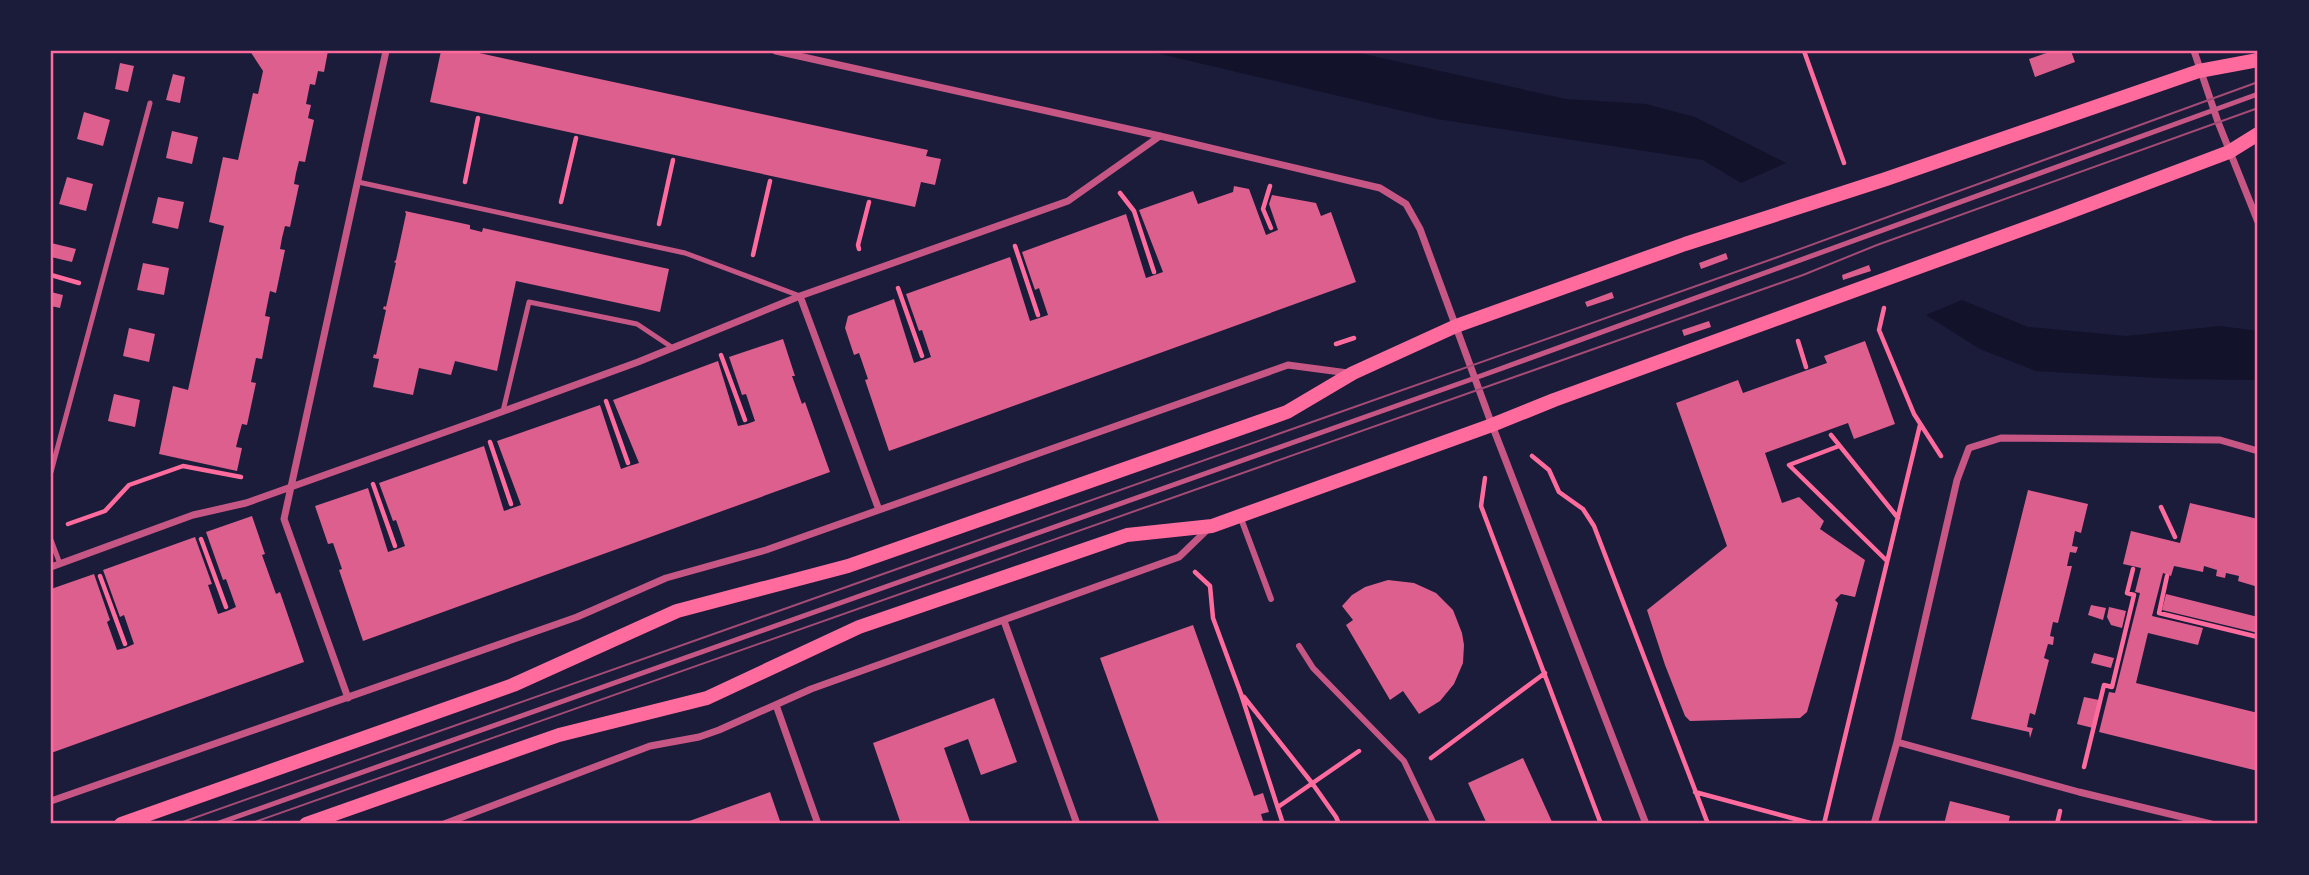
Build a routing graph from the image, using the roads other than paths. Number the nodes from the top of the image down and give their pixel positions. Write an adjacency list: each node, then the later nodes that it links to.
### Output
1 (386, 51): 12 (street)
2 (776, 51): 10 (street)
3 (2194, 51): 5 (street)
4 (2257, 60): 5 (main road)
5 (2199, 71): 8 (street); 15 (main road)
6 (2258, 94): 8 (lane)
7 (150, 103): 22 (lane)
8 (2214, 110): 11 (street); 18 (lane)
9 (2258, 134): 11 (main road)
10 (1160, 136): 14 (street); 15 (street)
11 (2229, 152): 13 (street); 20 (main road)
12 (358, 183): 14 (lane); 23 (street)
13 (2258, 222)
14 (800, 296): 16 (street); 24 (street)
15 (1456, 326): 17 (main road); 18 (street)
16 (673, 348): 19 (street); 19 (lane)
17 (1353, 373): 24 (street); 37 (main road)
18 (1475, 378): 20 (street); 38 (lane)
19 (502, 411): 23 (street)
20 (1492, 425): 25 (main road); 44 (street)
21 (2258, 451): 35 (street)
22 (51, 472)
23 (289, 487): 28 (street); 33 (street)
24 (879, 510): 33 (street)
25 (1240, 516): 26 (main road); 30 (street)
26 (1212, 526): 31 (street); 39 (main road)
27 (51, 540): 28 (lane)
28 (60, 564): 29 (street)
29 (51, 567)
30 (1271, 599)
31 (1004, 621): 34 (street); 42 (street)
32 (1299, 646): 43 (street)
33 (348, 698): 36 (street)
34 (776, 705): 40 (street); 41 (street)
35 (1897, 742): 45 (street); 46 (street)
36 (51, 801)
37 (121, 824)
38 (216, 824)
39 (306, 824)
40 (444, 824)
41 (818, 824)
42 (1077, 824)
43 (1434, 824)
44 (1646, 824)
45 (1874, 824)
46 (2211, 824)

